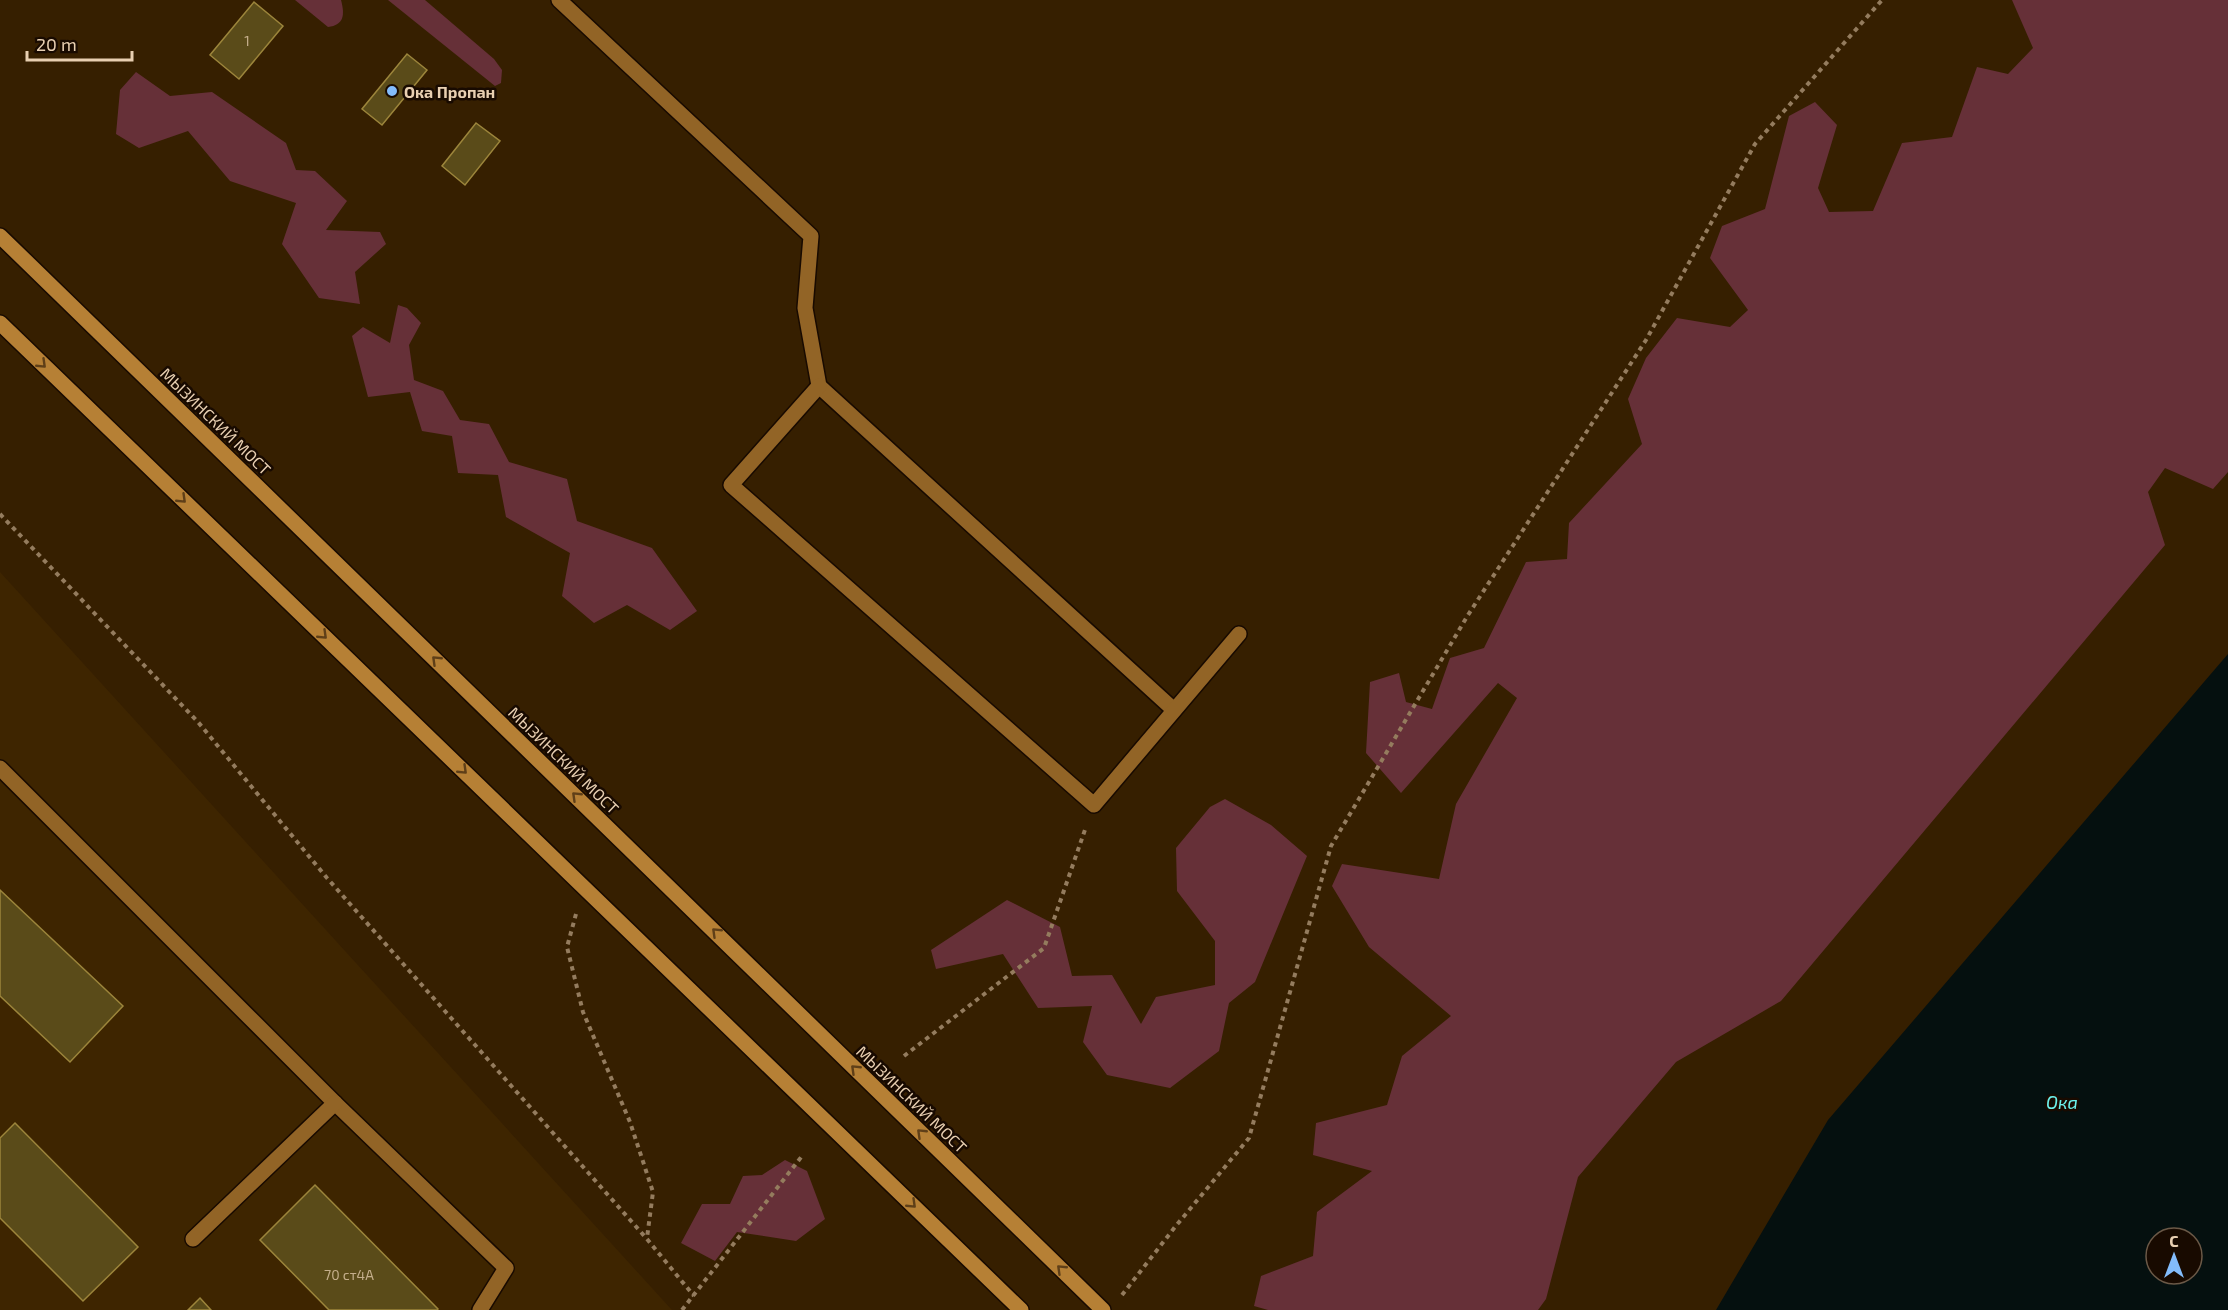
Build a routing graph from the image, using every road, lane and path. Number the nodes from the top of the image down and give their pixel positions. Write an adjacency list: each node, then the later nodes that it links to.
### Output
1 (560, 0): 5 (lane)
2 (1882, 0): 18 (path)
3 (0, 236): 22 (main road, МЫЗИНСКИЙ МОСТ, one-way to 3)
4 (0, 323): 11 (main road, one-way to 11)
5 (819, 386): 8 (lane); 10 (lane)
6 (0, 514): 16 (path)
7 (1239, 634): 8 (lane)
8 (1174, 710): 10 (lane)
9 (0, 768): 13 (lane)
10 (1094, 804): 12 (path)
11 (584, 887): 16 (path); 21 (main road, one-way to 21)
12 (904, 1056)
13 (335, 1103): 15 (lane); 19 (lane)
14 (802, 1156): 17 (path)
15 (193, 1239)
16 (647, 1239): 17 (path)
17 (694, 1296): 20 (path)
18 (1118, 1301)
19 (480, 1310)
20 (682, 1310)
21 (1021, 1310)
22 (1102, 1310)

